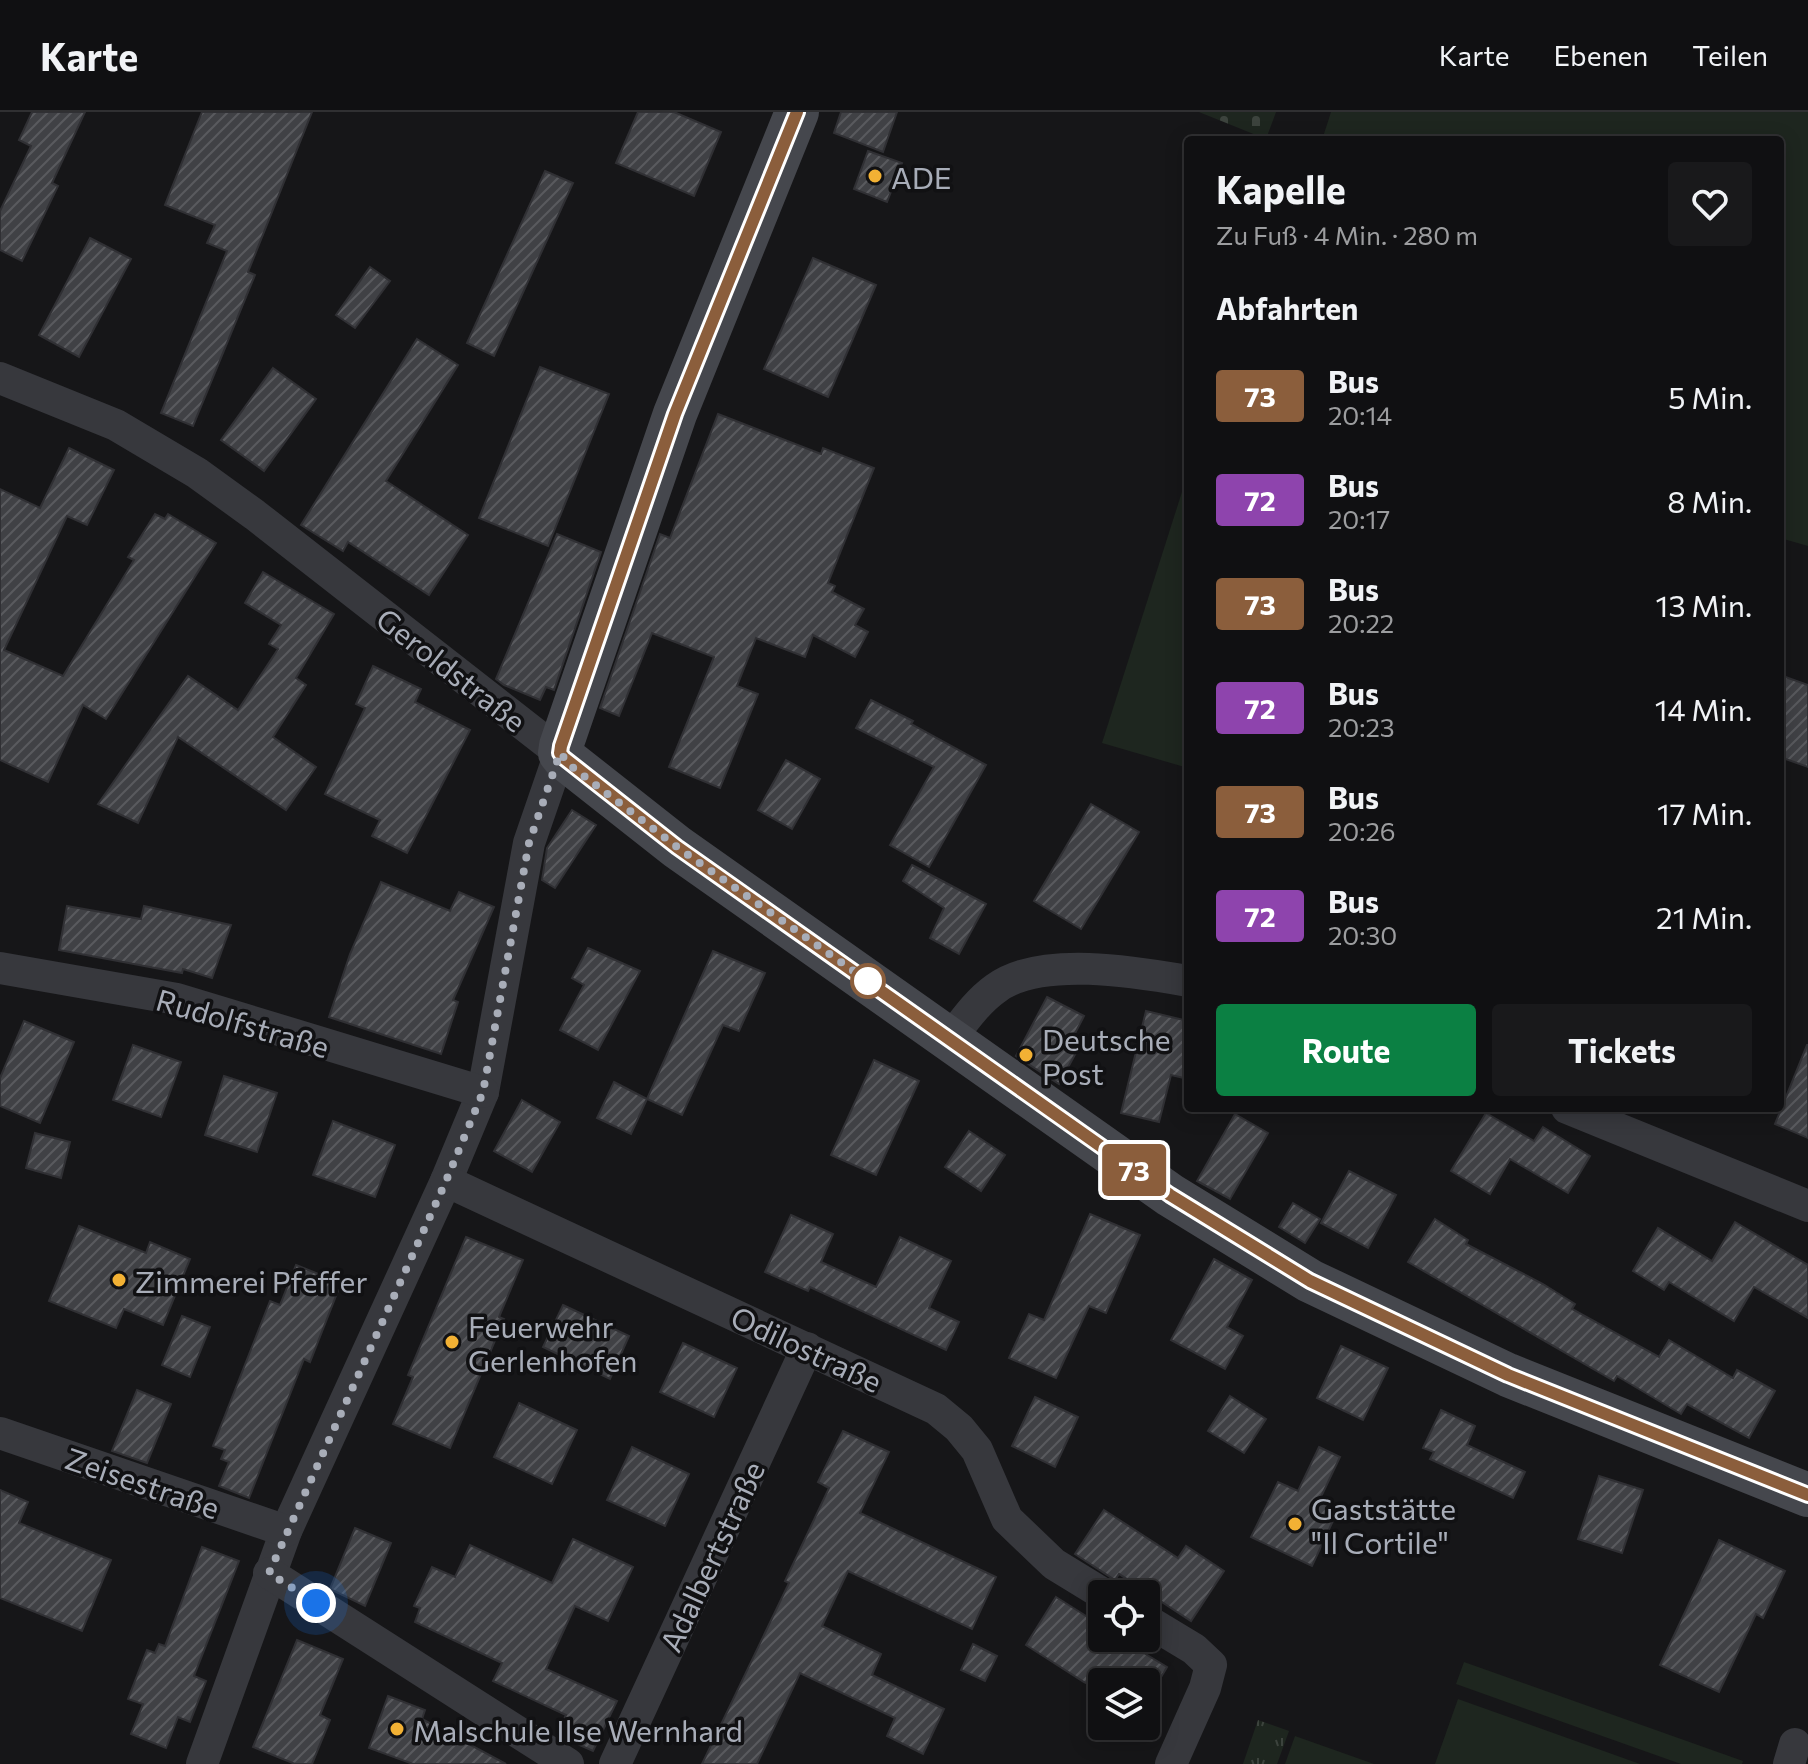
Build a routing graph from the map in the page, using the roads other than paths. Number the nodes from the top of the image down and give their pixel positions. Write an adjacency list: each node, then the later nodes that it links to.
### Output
1 (797, 112): 3 (street)
2 (0, 378): 3 (street, Geroldstraße)
3 (560, 753): 6 (street, Geroldstraße); 7 (street)
4 (0, 968): 7 (street, Rudolfstraße)
5 (1184, 980): 6 (street)
6 (950, 1039): 13 (street, Geroldstraße)
7 (483, 1092): 9 (street)
8 (1577, 1112): 10 (street)
9 (446, 1181): 11 (street, Odilostraße); 14 (street)
10 (1808, 1206)
11 (807, 1348): 16 (street, Odilostraße); 20 (street, Adalbertstraße)
12 (0, 1433): 14 (street, Zeisestraße)
13 (1808, 1495)
14 (286, 1531): 15 (street)
15 (269, 1573): 18 (street); 19 (street)
16 (1088, 1585)
17 (1160, 1628): 21 (street)
18 (202, 1764)
19 (568, 1764)
20 (615, 1764)
21 (1171, 1764)

